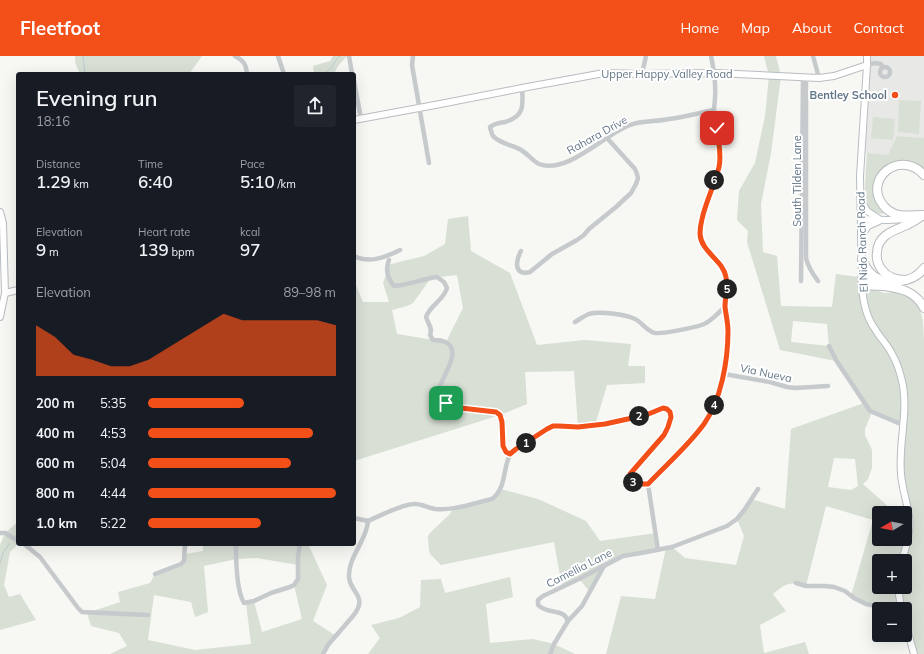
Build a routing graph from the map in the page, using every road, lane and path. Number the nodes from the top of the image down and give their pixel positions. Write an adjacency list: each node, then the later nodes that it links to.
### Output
1 (235, 56): 12 (street)
2 (278, 56): 13 (street)
3 (349, 56): 14 (street)
4 (413, 56): 22 (street)
5 (646, 56): 16 (street)
6 (711, 56): 15 (street)
7 (813, 56): 18 (street)
8 (867, 56): 9 (street, El Nido Ranch Road)
9 (867, 65): 10 (street, Upper Happy Valley Road); 11 (street, Upper Happy Valley Road); 19 (street, El Nido Ranch Road)
10 (883, 68)
11 (855, 69): 18 (street, Upper Happy Valley Road); 19 (street)
12 (247, 72)
13 (283, 72)
14 (352, 72)
15 (715, 73): 16 (street, Upper Happy Valley Road); 17 (street, Upper Happy Valley Road); 23 (street)
16 (642, 74): 20 (street, Upper Happy Valley Road)
17 (805, 78): 18 (street, Upper Happy Valley Road); 43 (street); 44 (street, South Tilden Lane)
18 (819, 78)
19 (866, 82): 29 (street, El Nido Ranch Road)
20 (522, 88): 22 (street, Upper Happy Valley Road); 26 (street, Rahara Drive)
21 (356, 92): 24 (street)
22 (419, 108): 24 (street, Upper Happy Valley Road); 27 (street)
23 (714, 110): 26 (street, Rahara Drive); 48 (street)
24 (361, 118): 25 (street, Upper Happy Valley Road)
25 (356, 119)
26 (608, 138): 36 (street)
27 (429, 163)
28 (924, 175): 31 (highway)
29 (861, 199): 32 (street, El Nido Ranch Road); 33 (street)
30 (0, 212): 47 (street)
31 (924, 214): 33 (street); 42 (highway)
32 (861, 218): 33 (street); 34 (street, El Nido Ranch Road)
33 (880, 220): 34 (street)
34 (861, 238): 38 (street, El Nido Ranch Road)
35 (400, 250): 37 (street)
36 (521, 251)
37 (356, 257)
38 (862, 259): 41 (highway); 45 (street, El Nido Ranch Road)
39 (389, 260): 56 (street)
40 (924, 268): 42 (highway)
41 (883, 280): 42 (highway); 45 (highway)
42 (906, 280)
43 (801, 281)
44 (818, 281)
45 (862, 282): 49 (highway); 55 (street, El Nido Ranch Road)
46 (16, 290): 47 (street)
47 (5, 293): 50 (street)
48 (725, 307): 51 (street); 53 (street)
49 (924, 308)
50 (0, 317)
51 (575, 322)
52 (829, 346): 55 (street)
53 (724, 374): 54 (street, Via Nueva); 57 (street)
54 (828, 386)
55 (903, 425): 68 (street, El Nido Ranch Road)
56 (510, 454): 57 (street); 60 (street)
57 (648, 484): 67 (street)
58 (758, 489): 67 (street, Camellia Lane)
59 (356, 518): 60 (street)
60 (368, 521): 76 (street)
61 (0, 533): 62 (street)
62 (16, 540)
63 (26, 546): 73 (street)
64 (185, 546): 70 (street)
65 (236, 546): 66 (street)
66 (300, 546)
67 (658, 550): 69 (street, Camellia Lane)
68 (904, 554)
69 (604, 566): 74 (street); 74 (street, Camellia Lane)
70 (155, 574)
71 (796, 583): 72 (street)
72 (872, 605)
73 (148, 615)
74 (568, 622): 77 (street)
75 (911, 642): 78 (street)
76 (323, 654)
77 (550, 654)
78 (914, 654)

